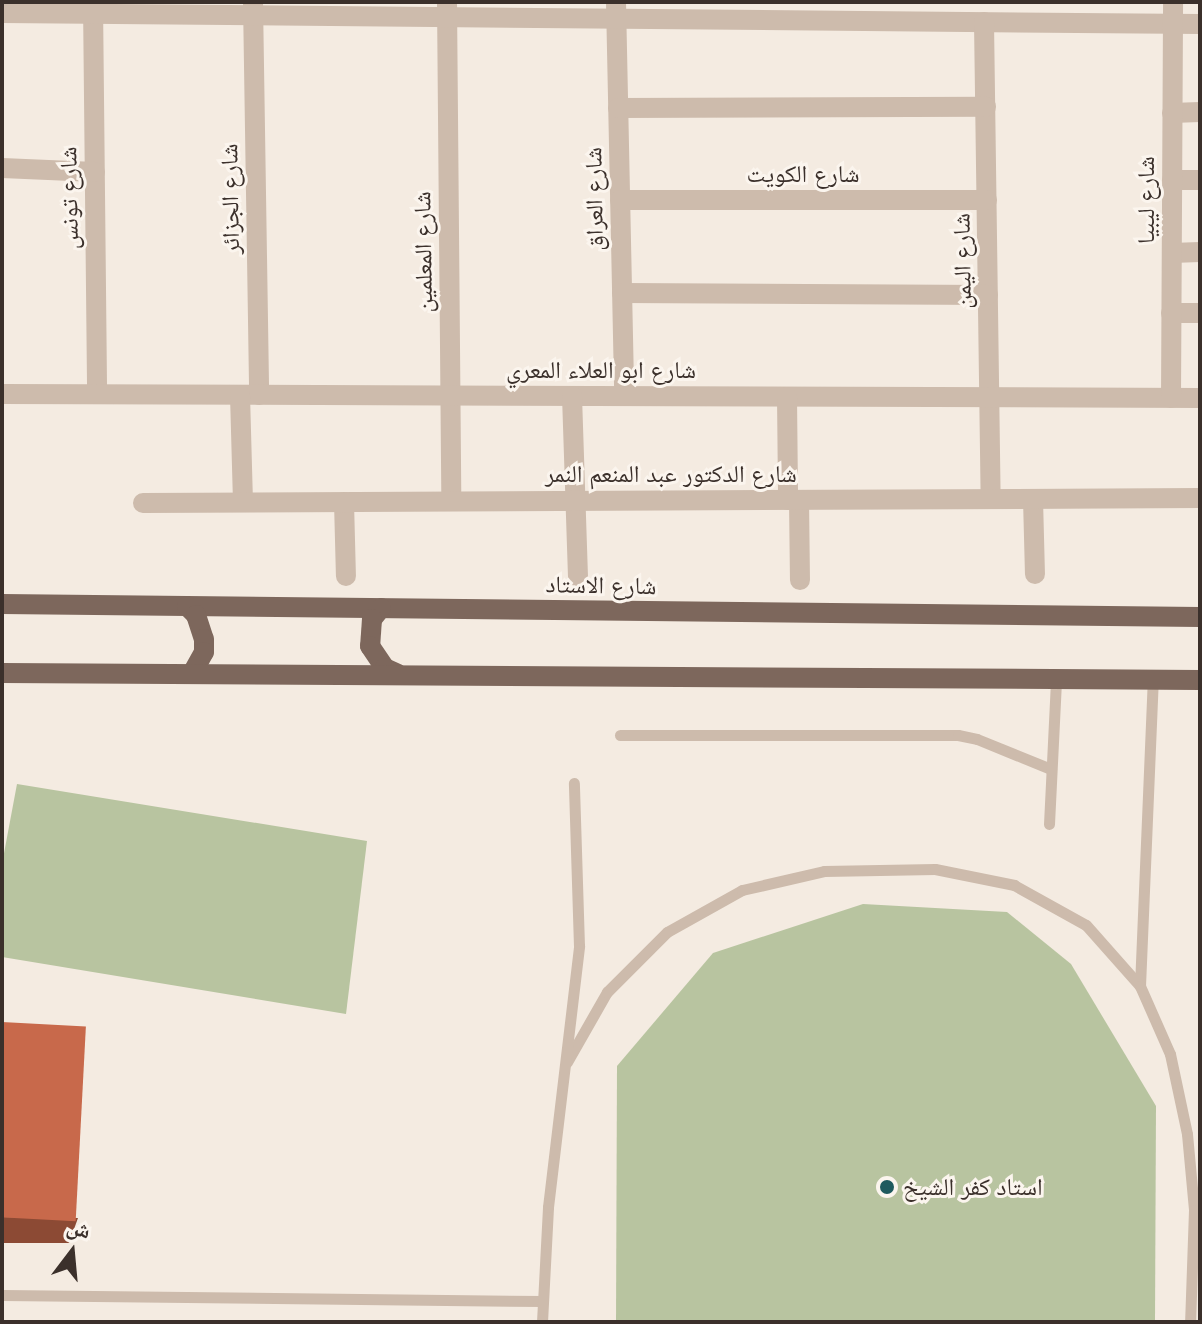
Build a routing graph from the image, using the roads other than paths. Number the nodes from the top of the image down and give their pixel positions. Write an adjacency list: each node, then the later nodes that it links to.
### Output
1 (1173, 2): 8 (street, شارع ليبيا)
2 (93, 8): 3 (street); 6 (street); 15 (street, شارع تونس)
3 (253, 9): 4 (street); 28 (street, شارع الجزائر)
4 (447, 10): 5 (street); 29 (street, شارع المعلمين)
5 (616, 10): 7 (street); 11 (street, شارع العراق)
6 (2, 13)
7 (984, 22): 8 (street); 10 (street, شارع اليمن)
8 (1173, 24): 9 (street); 13 (street, شارع ليبيا)
9 (1200, 24)
10 (986, 107): 11 (street); 19 (street, شارع اليمن)
11 (618, 108): 18 (street, شارع العراق)
12 (1200, 112): 13 (street)
13 (1172, 113): 16 (street, شارع ليبيا)
14 (2, 168): 15 (street)
15 (95, 172): 27 (street, شارع تونس)
16 (1172, 180): 17 (street); 21 (street, شارع ليبيا)
17 (1200, 180)
18 (620, 200): 19 (street, شارع الكويت); 22 (street, شارع العراق)
19 (987, 200): 23 (street, شارع اليمن)
20 (1200, 252): 21 (street)
21 (1172, 253): 24 (street, شارع ليبيا)
22 (622, 293): 23 (street); 30 (street, شارع العراق)
23 (988, 295): 33 (street, شارع اليمن)
24 (1171, 313): 25 (street); 34 (street, شارع ليبيا)
25 (1200, 313)
26 (2, 394): 27 (street, شارع ابو العلاء المعري)
27 (97, 394): 28 (street, شارع ابو العلاء المعري)
28 (249, 395): 29 (street, شارع ابو العلاء المعري); 42 (street, شارع الجزائر)
29 (451, 395): 31 (street, شارع ابو العلاء المعري); 40 (street, شارع المعلمين)
30 (624, 395): 31 (street, شارع ابو العلاء المعري); 32 (street, شارع ابو العلاء المعري)
31 (572, 396): 41 (street)
32 (787, 397): 33 (street, شارع ابو العلاء المعري); 39 (street)
33 (990, 397): 34 (street, شارع ابو العلاء المعري); 37 (street, شارع اليمن)
34 (1171, 398): 35 (street, شارع ابو العلاء المعري)
35 (1200, 398)
36 (1200, 498): 38 (street, شارع الدكتور عبد المنعم النمر)
37 (991, 499): 38 (street, شارع الدكتور عبد المنعم النمر); 39 (street, شارع الدكتور عبد المنعم النمر)
38 (1033, 499): 45 (street)
39 (793, 500): 41 (street, شارع الدكتور عبد المنعم النمر); 48 (street)
40 (451, 501): 41 (street, شارع الدكتور عبد المنعم النمر); 43 (street, شارع الدكتور عبد المنعم النمر)
41 (575, 501): 47 (street)
42 (243, 502): 43 (street, شارع الدكتور عبد المنعم النمر); 44 (street, شارع الدكتور عبد المنعم النمر)
43 (344, 502): 46 (street)
44 (143, 503)
45 (1035, 574)
46 (346, 576)
47 (578, 577)
48 (800, 580)
49 (2, 604): 50 (main road, شارع الاستاد)
50 (187, 606): 51 (main road, شارع الاستاد); 54 (main road)
51 (381, 608): 52 (main road, شارع الاستاد); 55 (main road)
52 (1200, 617)
53 (2, 673): 54 (main road)
54 (192, 674): 55 (main road)
55 (398, 674): 56 (main road)
56 (1056, 679): 57 (main road); 60 (lane)
57 (1153, 680): 58 (main road); 63 (lane)
58 (1200, 680)
59 (620, 735): 60 (lane)
60 (1051, 769): 62 (lane)
61 (574, 783): 64 (lane)
62 (1049, 824)
63 (1140, 986): 64 (lane); 68 (lane)
64 (567, 1062): 66 (lane)
65 (2, 1295): 66 (lane)
66 (543, 1301): 67 (lane)
67 (542, 1322)
68 (1190, 1322)

